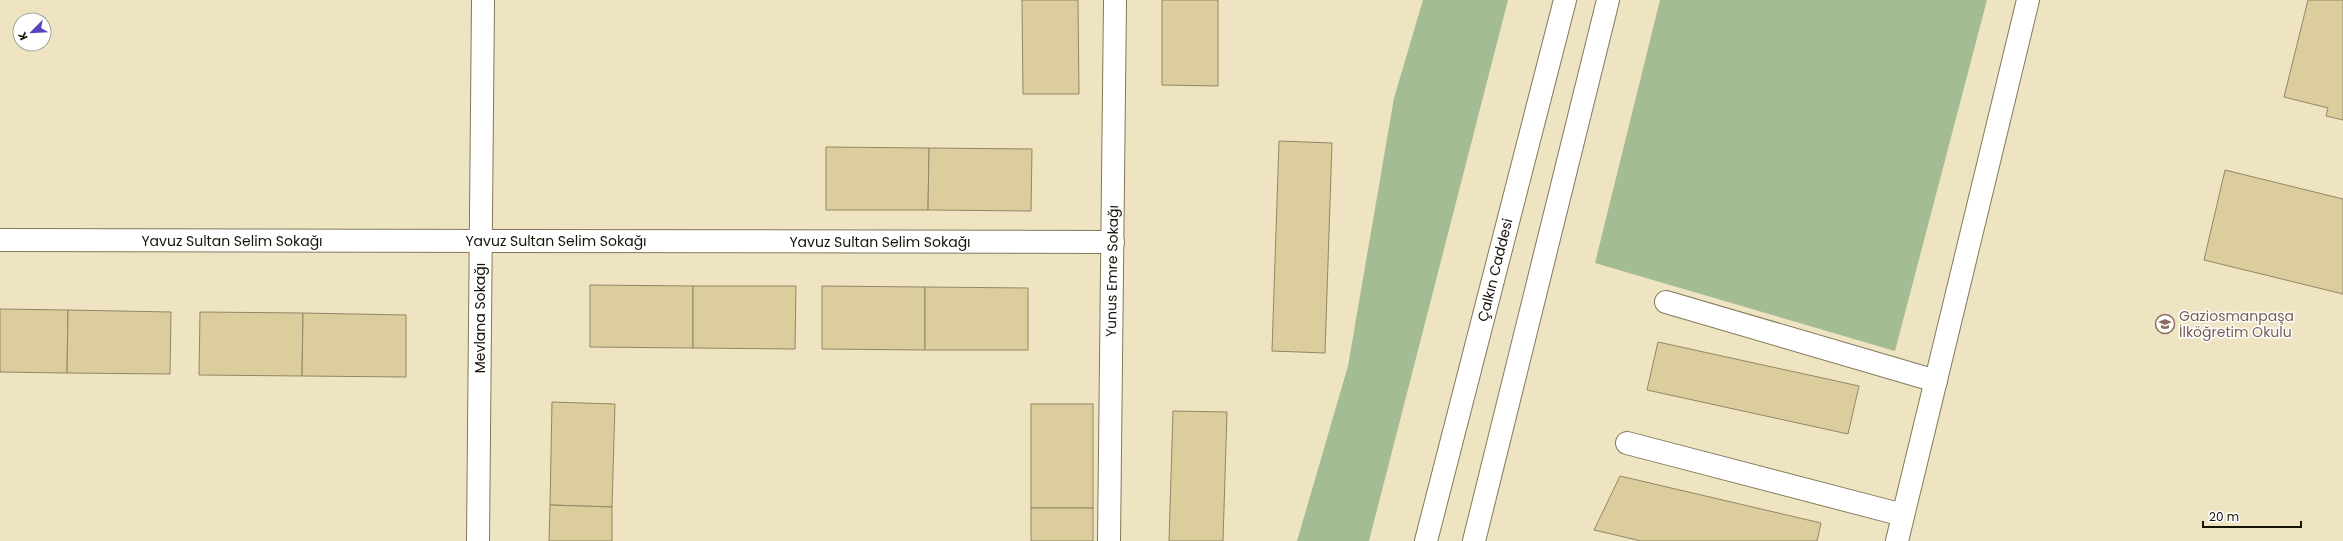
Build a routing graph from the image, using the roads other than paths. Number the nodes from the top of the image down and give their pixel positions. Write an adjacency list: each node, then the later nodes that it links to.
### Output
1 (483, 0): 7 (street, Mevlana Sokağı)
2 (1114, 0): 8 (street, Yunus Emre Sokağı)
3 (1565, 0): 15 (street, Çalkın Caddesi)
4 (1608, 0): 16 (street)
5 (2028, 0): 10 (street)
6 (0, 240): 7 (street, Yavuz Sultan Selim Sokağı)
7 (481, 241): 8 (street, Yavuz Sultan Selim Sokağı); 13 (street, Mevlana Sokağı)
8 (1112, 242): 14 (street, Yunus Emre Sokağı)
9 (1666, 302): 10 (street)
10 (1936, 381): 12 (street)
11 (1627, 443): 12 (street)
12 (1903, 515): 17 (street)
13 (478, 541)
14 (1109, 541)
15 (1426, 541)
16 (1474, 541)
17 (1897, 541)

